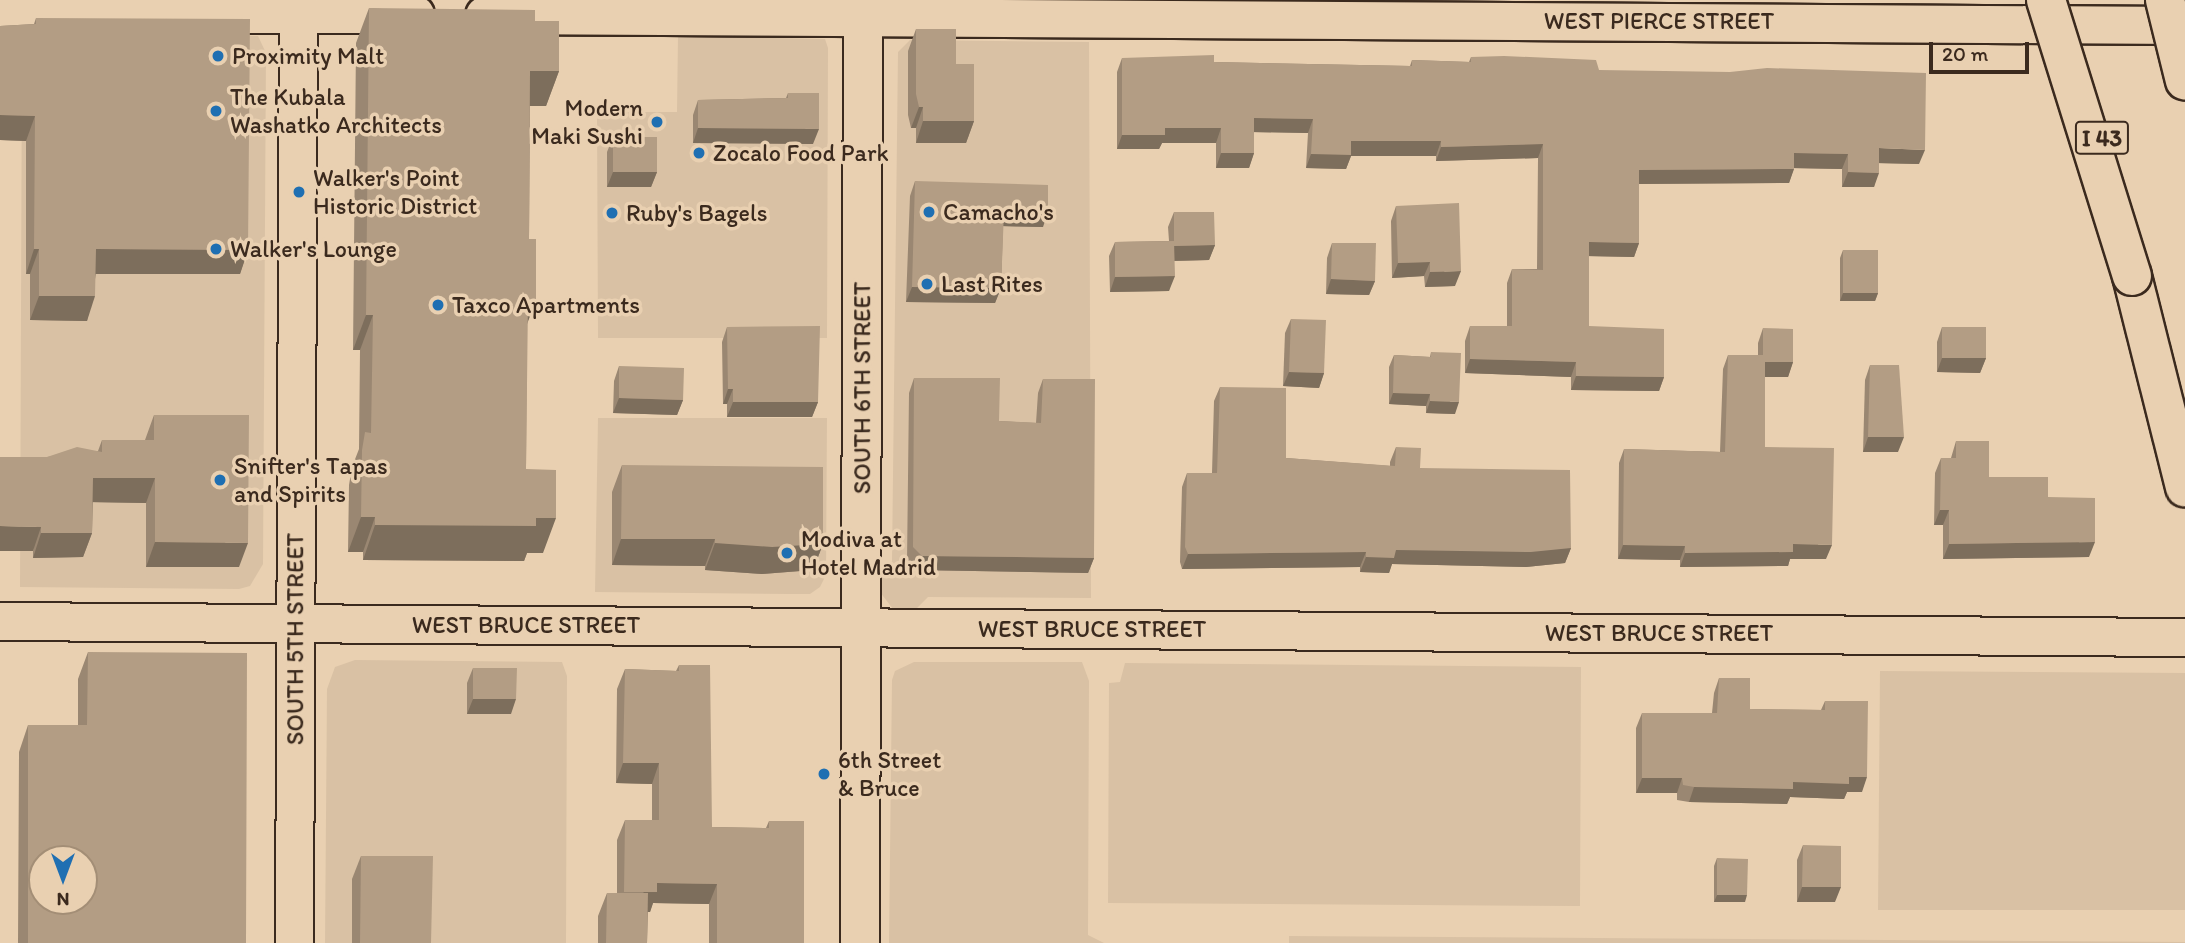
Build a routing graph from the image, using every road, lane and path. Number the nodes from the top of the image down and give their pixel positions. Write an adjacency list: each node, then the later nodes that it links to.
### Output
1 (2046, 0): 10 (main road, bridge)
2 (2071, 0): 10 (main road, I 43, bridge)
3 (2165, 0): 9 (main road, bridge)
4 (298, 7): 5 (street, WEST PIERCE STREET); 7 (street, WEST PIERCE STREET); 13 (street, SOUTH 5TH STREET)
5 (863, 9): 6 (street, WEST PIERCE STREET); 14 (main road, SOUTH 6TH STREET)
6 (1457, 10): 8 (street, WEST PIERCE STREET)
7 (0, 14)
8 (2185, 24)
9 (2185, 81)
10 (2132, 276): 11 (main road, I 43)
11 (2185, 487)
12 (0, 621): 13 (street, WEST BRUCE STREET)
13 (295, 623): 14 (street, WEST BRUCE STREET); 16 (street, SOUTH 5TH STREET)
14 (861, 627): 15 (street, WEST BRUCE STREET); 17 (main road, SOUTH 6TH STREET)
15 (2185, 637)
16 (294, 943)
17 (860, 943)

